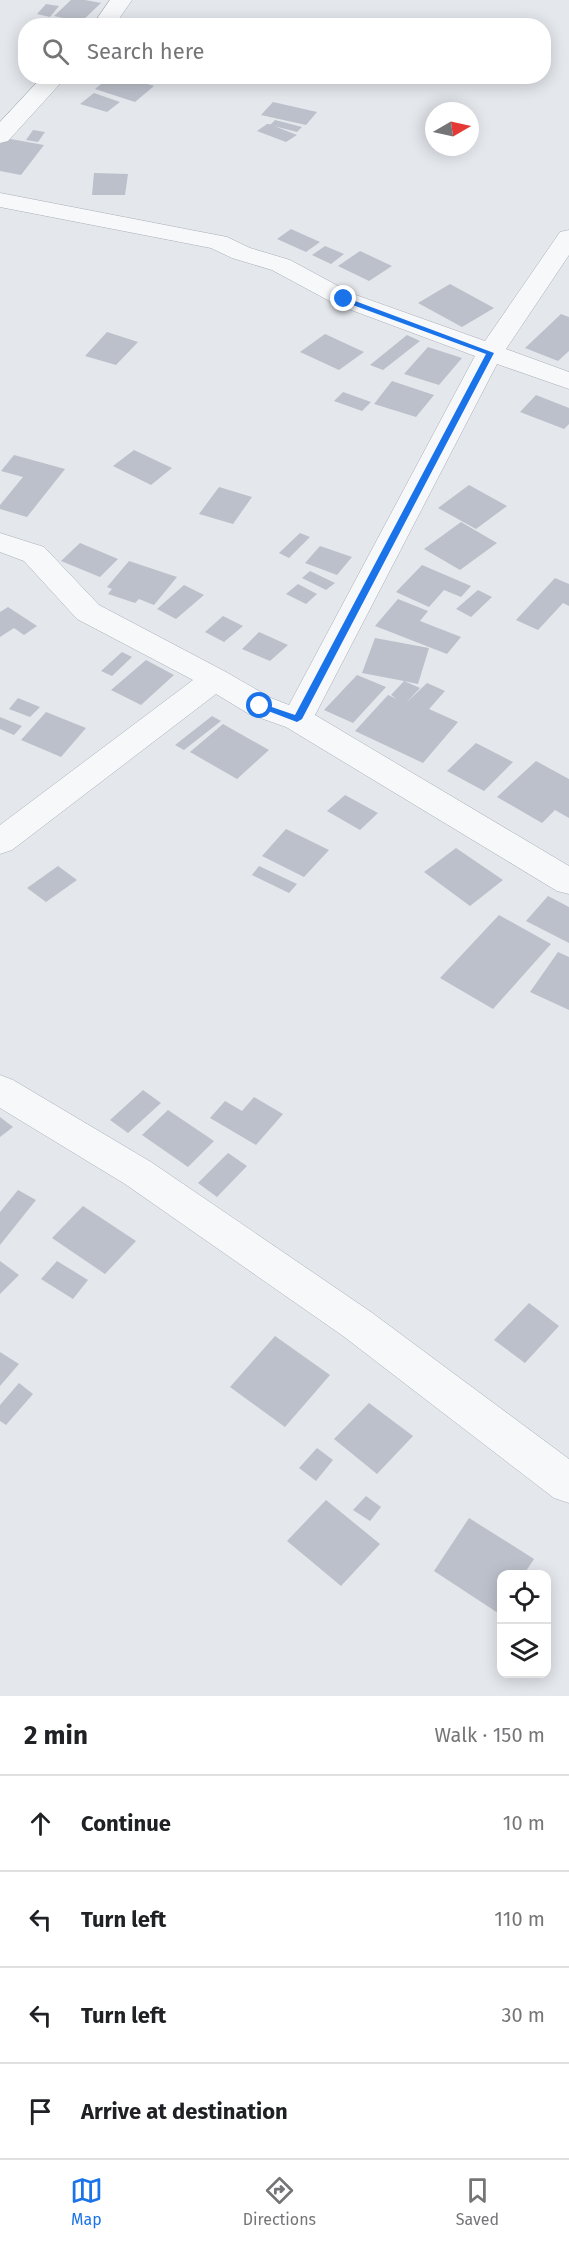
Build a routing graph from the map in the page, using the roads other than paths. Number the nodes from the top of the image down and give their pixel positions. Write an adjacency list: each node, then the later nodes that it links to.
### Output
1 (121, 0): 2 (street)
2 (109, 18)
3 (49, 84): 4 (street)
4 (0, 136)
5 (0, 200): 7 (street)
6 (569, 237): 7 (street)
7 (490, 353): 8 (street); 11 (street)
8 (569, 381)
9 (0, 542): 10 (street)
10 (215, 679): 11 (street); 12 (street)
11 (297, 719): 13 (street)
12 (0, 842)
13 (569, 882)
14 (0, 1090): 15 (street)
15 (569, 1484)

